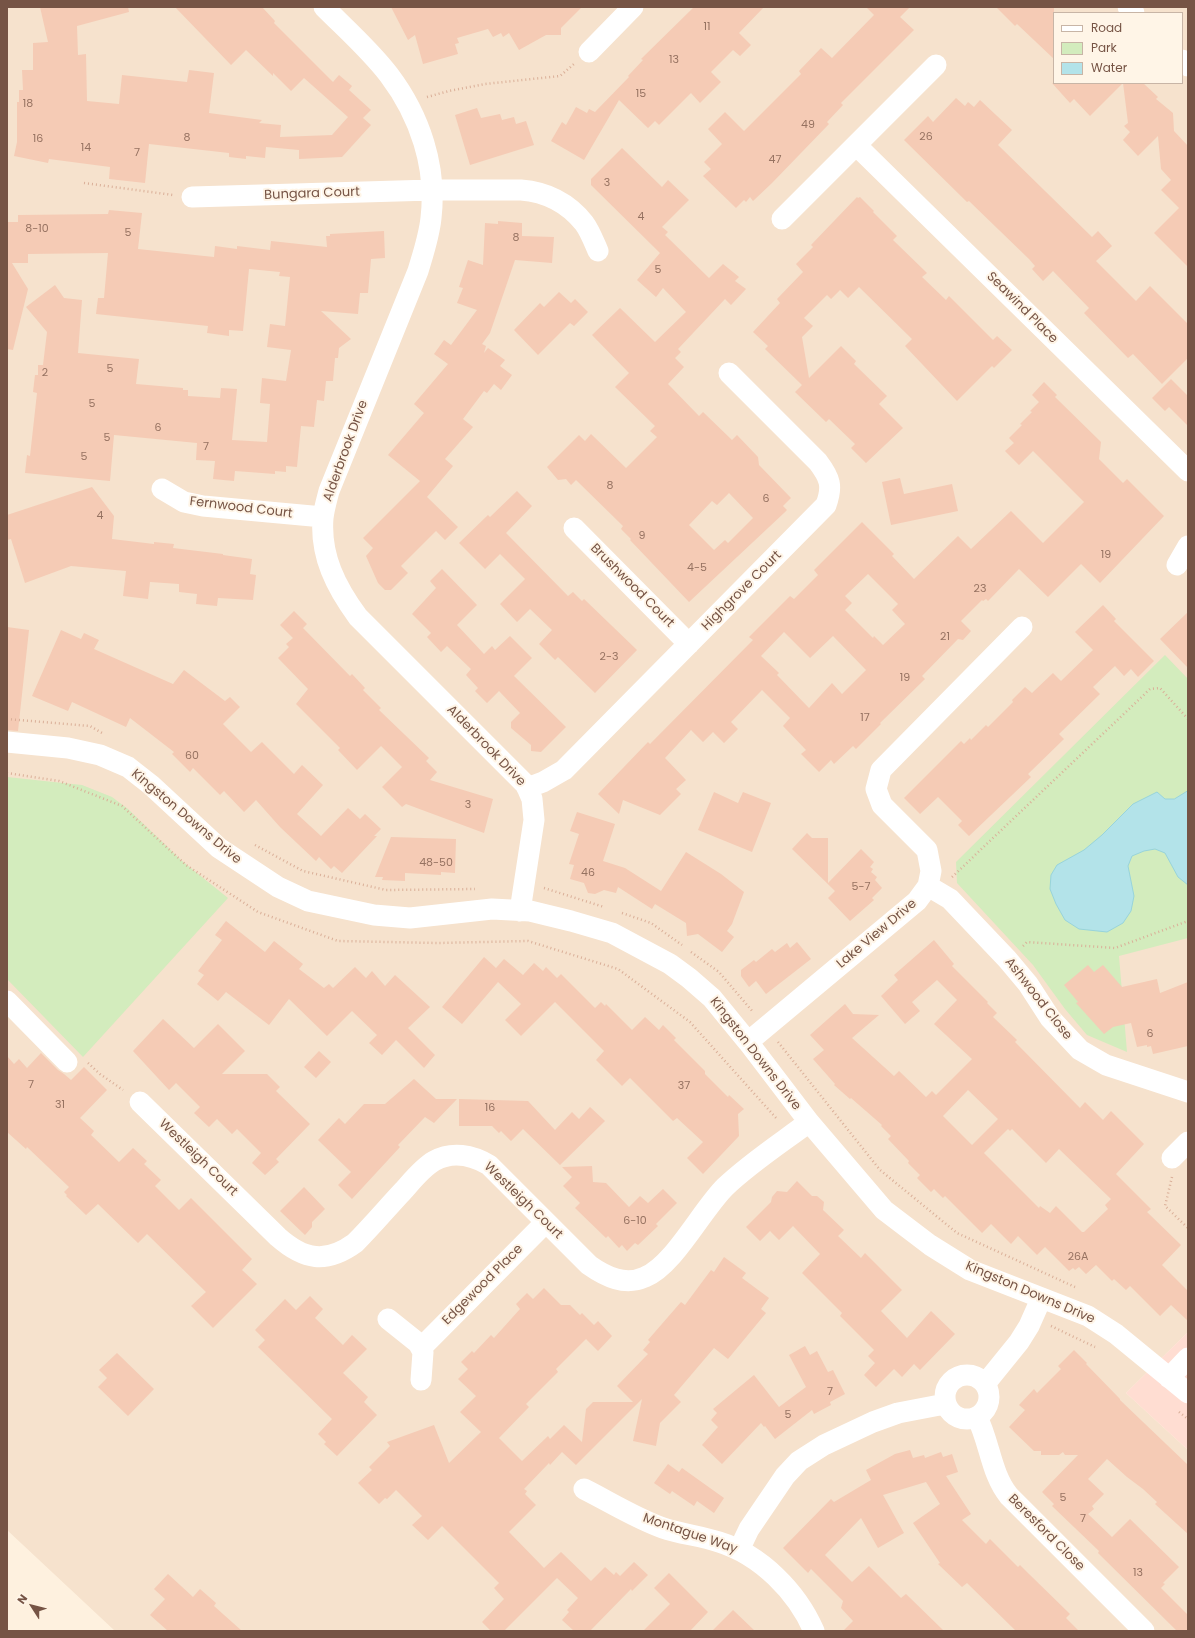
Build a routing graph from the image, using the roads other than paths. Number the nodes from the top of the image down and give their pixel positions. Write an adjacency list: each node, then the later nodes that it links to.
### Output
1 (324, 7): 6 (street, Alderbrook Drive)
2 (632, 7): 3 (street)
3 (589, 52)
4 (936, 65): 5 (street)
5 (856, 145): 8 (street); 11 (street, Seawind Place)
6 (432, 190): 7 (street, Bungara Court); 9 (street, Bungara Court); 13 (street, Alderbrook Drive)
7 (192, 197)
8 (782, 219)
9 (598, 251)
10 (729, 373): 18 (street, Highgrove Court)
11 (1188, 471)
12 (162, 489): 13 (street, Fernwood Court)
13 (323, 518): 20 (street, Alderbrook Drive)
14 (574, 528): 18 (street, Brushwood Court)
15 (1188, 546): 16 (street)
16 (1177, 565)
17 (1022, 627): 21 (street)
18 (689, 644): 20 (street, Highgrove Court)
19 (7, 742): 22 (street, Kingston Downs Drive)
20 (527, 788): 22 (street, Alderbrook Drive)
21 (933, 888): 24 (street, Lake View Drive); 26 (street, Ashwood Close)
22 (520, 911): 24 (street, Kingston Downs Drive)
23 (7, 1001): 25 (street)
24 (748, 1042): 28 (street, Kingston Downs Drive)
25 (76, 1062)
26 (1188, 1092)
27 (140, 1102): 31 (street, Westleigh Court)
28 (808, 1122): 31 (street, Westleigh Court); 32 (street, Kingston Downs Drive)
29 (1188, 1142): 30 (street)
30 (1172, 1158)
31 (546, 1222): 34 (street, Edgewood Place)
32 (1041, 1299): 36 (street, Kingston Downs Drive); 38 (street)
33 (388, 1319): 34 (street)
34 (421, 1348): 37 (street)
35 (1188, 1358): 36 (street)
36 (1169, 1378): 39 (street, Kingston Downs Drive)
37 (421, 1380)
38 (985, 1384): 40 (street); 41 (street)
39 (1182, 1401)
40 (945, 1404): 41 (street); 43 (street)
41 (977, 1417): 45 (street, Beresford Close)
42 (584, 1489): 43 (street, Montague Way)
43 (739, 1550): 44 (street, Montague Way)
44 (814, 1631)
45 (1144, 1631)

